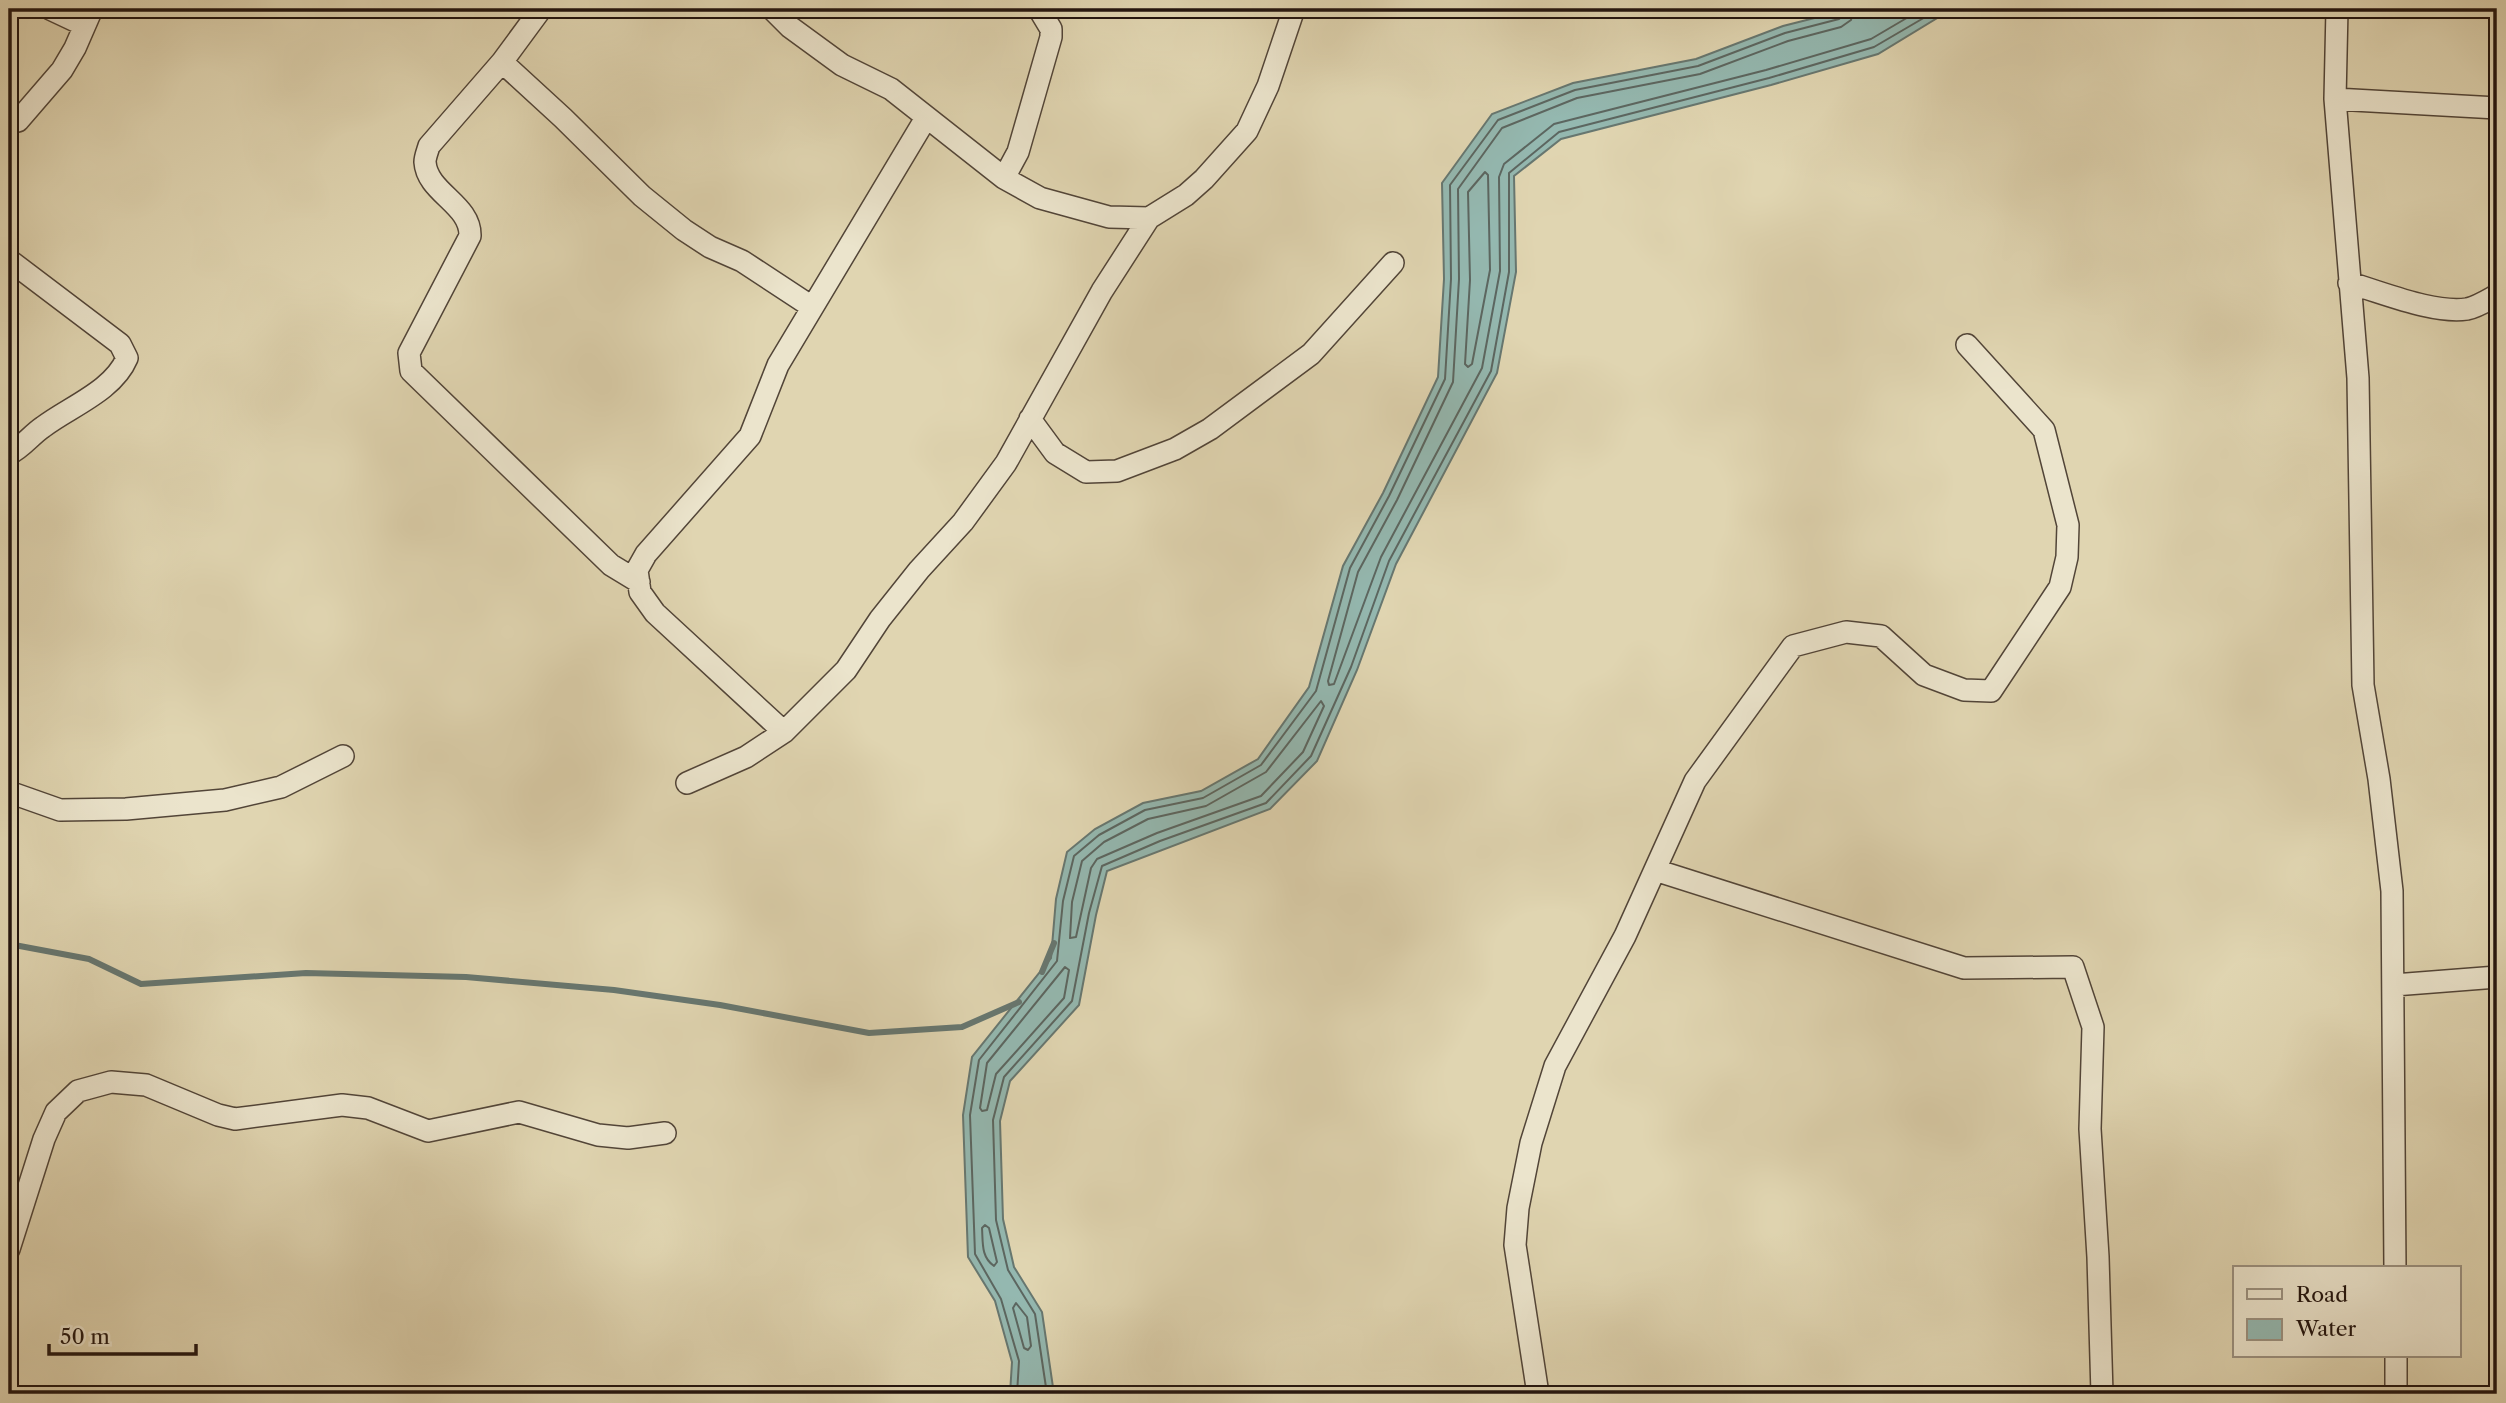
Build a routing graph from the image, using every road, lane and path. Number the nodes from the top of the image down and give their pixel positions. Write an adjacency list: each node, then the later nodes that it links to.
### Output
1 (50, 9): 7 (street)
2 (541, 9): 8 (street)
3 (772, 9): 11 (street)
4 (1039, 9): 13 (street)
5 (1294, 9): 14 (street)
6 (2337, 9): 9 (street)
7 (88, 17): 12 (street)
8 (502, 62): 19 (street); 23 (street)
9 (2335, 99): 10 (street); 17 (street)
10 (2497, 108)
11 (926, 118): 13 (street); 19 (street)
12 (12, 124)
13 (1004, 178): 14 (street)
14 (1149, 218): 21 (street)
15 (9, 260): 22 (street)
16 (1393, 263): 21 (street)
17 (2349, 283): 18 (street); 30 (street)
18 (2497, 296)
19 (812, 307): 23 (street)
20 (1967, 345): 28 (street)
21 (1030, 419): 24 (street)
22 (9, 454)
23 (639, 582): 24 (street)
24 (784, 732): 26 (street)
25 (342, 756): 27 (street)
26 (687, 783)
27 (9, 792)
28 (1655, 870): 35 (street); 36 (street)
29 (2497, 978): 30 (street)
30 (2395, 985): 33 (street)
31 (665, 1133): 32 (street)
32 (9, 1249)
33 (2395, 1266)
34 (2396, 1358): 37 (street)
35 (1538, 1394)
36 (2102, 1394)
37 (2396, 1394)

